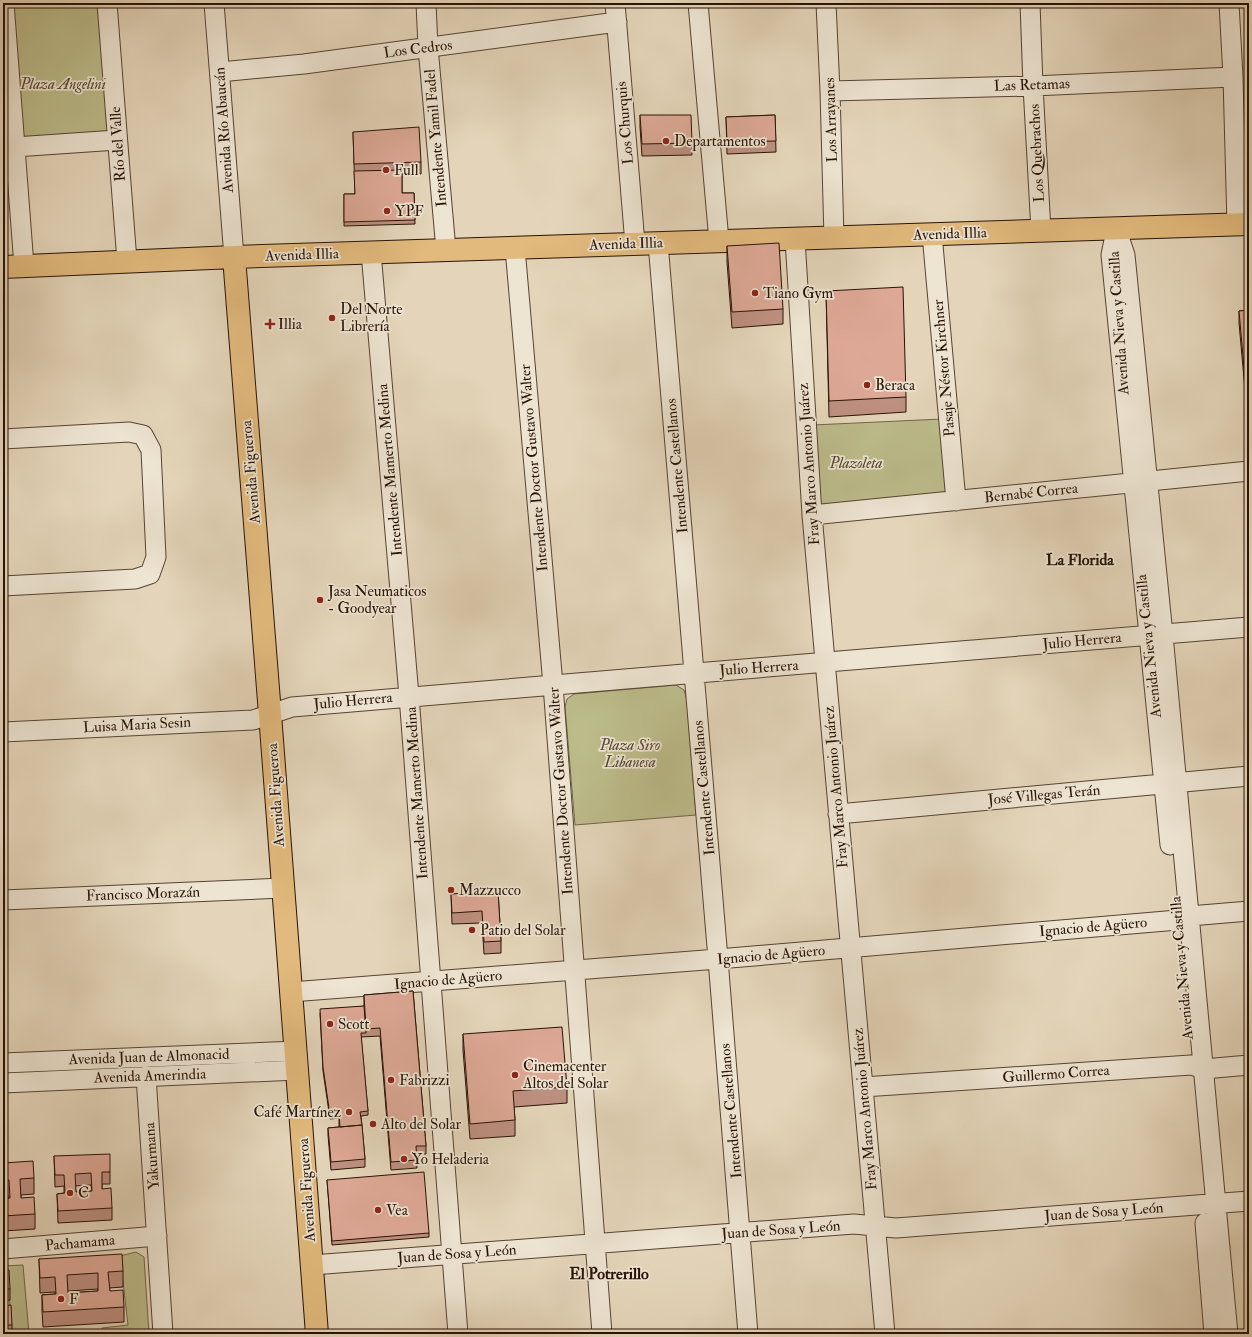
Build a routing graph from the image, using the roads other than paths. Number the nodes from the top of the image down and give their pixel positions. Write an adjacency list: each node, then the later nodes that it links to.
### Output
1 (4, 3): 17 (street)
2 (107, 3): 16 (street, Río del Valle)
3 (214, 3): 12 (street, Avenida Río Abaucán)
4 (426, 3): 11 (street, Intendente Yamil Fadel)
5 (615, 3): 10 (street, Los Churquis)
6 (698, 3): 24 (street)
7 (826, 3): 15 (street, Los Arrayanes)
8 (1030, 3): 14 (street, Los Quebrachos)
9 (1229, 3): 13 (street)
10 (617, 22): 11 (street, Los Cedros); 26 (street, Los Churquis)
11 (428, 48): 12 (street, Los Cedros); 28 (street, Intendente Yamil Fadel)
12 (220, 72): 30 (street, Avenida Río Abaucán)
13 (1233, 78): 14 (street, Las Retamas); 18 (street)
14 (1033, 86): 15 (street, Las Retamas); 20 (street, Los Quebrachos)
15 (830, 91): 22 (street, Los Arrayanes)
16 (117, 140): 17 (street); 31 (street, Río del Valle)
17 (15, 147): 33 (street)
18 (1243, 224): 19 (main road, Avenida Illia)
19 (1116, 228): 20 (main road, Avenida Illia); 36 (street, Avenida Nieva y Castilla)
20 (1041, 231): 21 (main road, Avenida Illia)
21 (932, 234): 22 (main road, Avenida Illia); 37 (street, Pasaje Néstor Kirchner)
22 (834, 238): 23 (main road, Avenida Illia)
23 (795, 239): 24 (main road, Avenida Illia); 38 (street, Fray Marco Antonio Juárez)
24 (719, 241): 25 (main road, Avenida Illia)
25 (658, 243): 26 (main road, Avenida Illia); 43 (street, Intendente Castellanos)
26 (635, 244): 27 (main road, Avenida Illia)
27 (515, 248): 28 (main road, Avenida Illia); 44 (street, Intendente Doctor Gustavo Walter)
28 (446, 250): 29 (main road, Avenida Illia)
29 (371, 252): 30 (main road, Avenida Illia); 45 (street, Intendente Mamerto Medina)
30 (234, 257): 31 (main road, Avenida Illia); 46 (main road, Avenida Figueroa)
31 (127, 261): 33 (main road, Avenida Illia)
32 (3, 266): 33 (main road, Avenida Illia)
33 (24, 266)
34 (3, 439): 39 (street)
35 (1249, 471): 36 (street, Bernabé Correa)
36 (1140, 482): 37 (street, Bernabé Correa); 41 (street, Avenida Nieva y Castilla)
37 (956, 501): 38 (street, Bernabé Correa)
38 (812, 515): 42 (street, Fray Marco Antonio Juárez)
39 (3, 586)
40 (1249, 627): 41 (street, Julio Herrera)
41 (1156, 635): 42 (street, Julio Herrera); 49 (street, Avenida Nieva y Castilla)
42 (825, 663): 43 (street, Julio Herrera); 50 (street, Fray Marco Antonio Juárez)
43 (695, 672): 44 (street, Julio Herrera); 56 (street, Intendente Castellanos)
44 (553, 685): 45 (street, Julio Herrera); 57 (street, Intendente Doctor Gustavo Walter)
45 (409, 696): 46 (street, Julio Herrera); 58 (street, Intendente Mamerto Medina)
46 (270, 714): 47 (street, Luisa Maria Sesin); 51 (main road, Avenida Figueroa)
47 (3, 732)
48 (1249, 776): 49 (street, José Villegas Terán)
49 (1170, 784): 50 (street, José Villegas Terán); 54 (street, Avenida Nieva y Castilla)
50 (838, 814): 55 (street, Fray Marco Antonio Juárez)
51 (283, 888): 52 (street, Francisco Morazán); 59 (main road, Avenida Figueroa)
52 (3, 900)
53 (1249, 911): 54 (street, Ignacio de Agüero)
54 (1184, 918): 55 (street, Ignacio de Agüero); 63 (street, Avenida Nieva y Castilla)
55 (851, 948): 56 (street, Ignacio de Agüero); 66 (street, Fray Marco Antonio Juárez)
56 (718, 959): 57 (street, Ignacio de Agüero); 70 (street, Intendente Castellanos)
57 (574, 970): 58 (street, Ignacio de Agüero); 72 (street, Intendente Doctor Gustavo Walter)
58 (431, 982): 59 (street, Ignacio de Agüero); 74 (street, Intendente Mamerto Medina)
59 (291, 992): 60 (main road, Avenida Figueroa)
60 (297, 1061): 61 (street, Avenida Juan de Almonacid); 64 (street, Avenida Amerindia); 75 (main road, Avenida Figueroa)
61 (3, 1063)
62 (1249, 1065): 63 (street, Guillermo Correa)
63 (1198, 1067): 66 (street, Guillermo Correa); 68 (street, Avenida Nieva y Castilla)
64 (146, 1076): 65 (street, Avenida Amerindia); 71 (street, Yakurmana)
65 (3, 1082)
66 (863, 1087): 69 (street, Fray Marco Antonio Juárez)
67 (1249, 1201): 68 (street, Juan de Sosa y León)
68 (1210, 1204): 69 (street, Juan de Sosa y León); 82 (street, Avenida Nieva y Castilla); 83 (street, Avenida Nieva y Castilla)
69 (875, 1226): 70 (street, Juan de Sosa y León); 81 (street, Fray Marco Antonio Juárez)
70 (740, 1233): 72 (street, Juan de Sosa y León); 80 (street, Intendente Castellanos)
71 (157, 1236): 73 (street, Pachamama); 76 (street, Yakurmana)
72 (594, 1244): 74 (street, Juan de Sosa y León); 79 (street, Intendente Doctor Gustavo Walter)
73 (3, 1249)
74 (453, 1254): 75 (street, Juan de Sosa y León); 78 (street, Intendente Mamerto Medina)
75 (312, 1265): 77 (main road, Avenida Figueroa)
76 (163, 1334)
77 (317, 1334)
78 (458, 1334)
79 (602, 1334)
80 (748, 1334)
81 (885, 1334)
82 (1214, 1334)
83 (1228, 1334)

